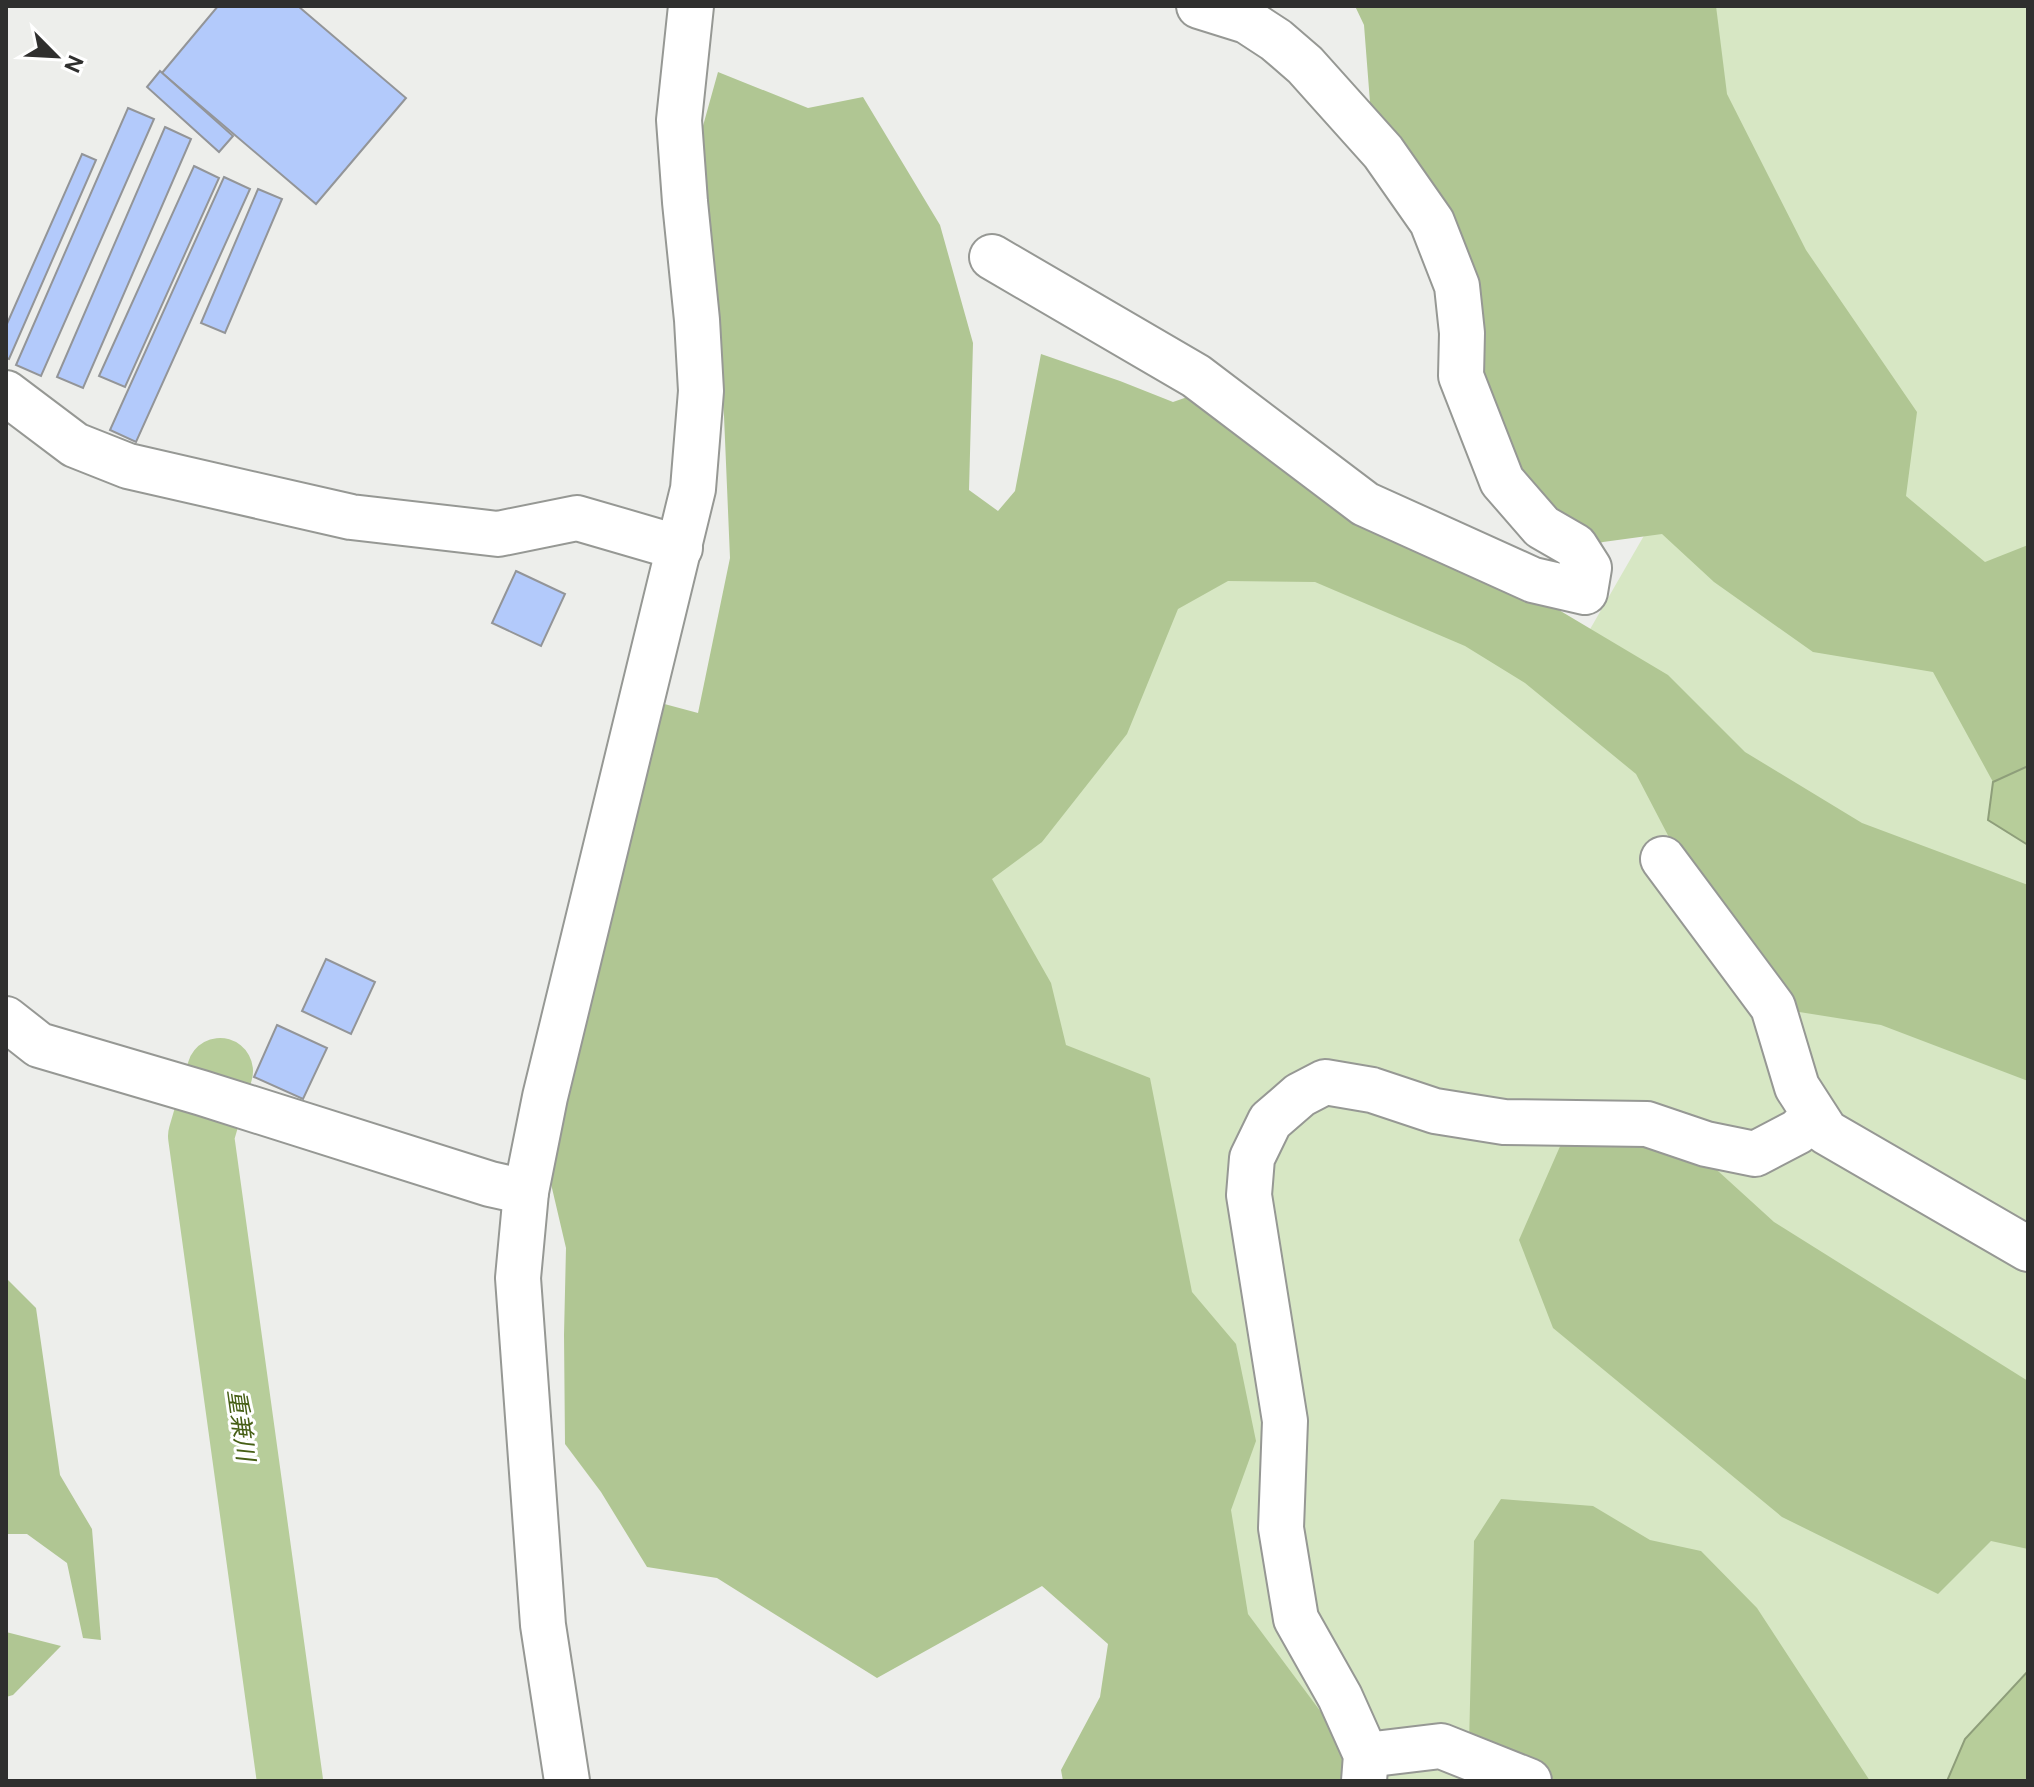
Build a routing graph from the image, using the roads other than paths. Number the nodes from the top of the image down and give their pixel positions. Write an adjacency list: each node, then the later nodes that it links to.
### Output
1 (691, 6): 5 (street)
2 (1199, 6): 3 (street)
3 (992, 257)
4 (6, 393): 5 (street)
5 (680, 548): 9 (street)
6 (1663, 859): 8 (street)
7 (17, 1039): 9 (street)
8 (1814, 1116): 10 (street); 11 (street)
9 (526, 1192): 12 (street)
10 (2028, 1249)
11 (1365, 1768): 13 (street)
12 (567, 1781)
13 (1529, 1781)

